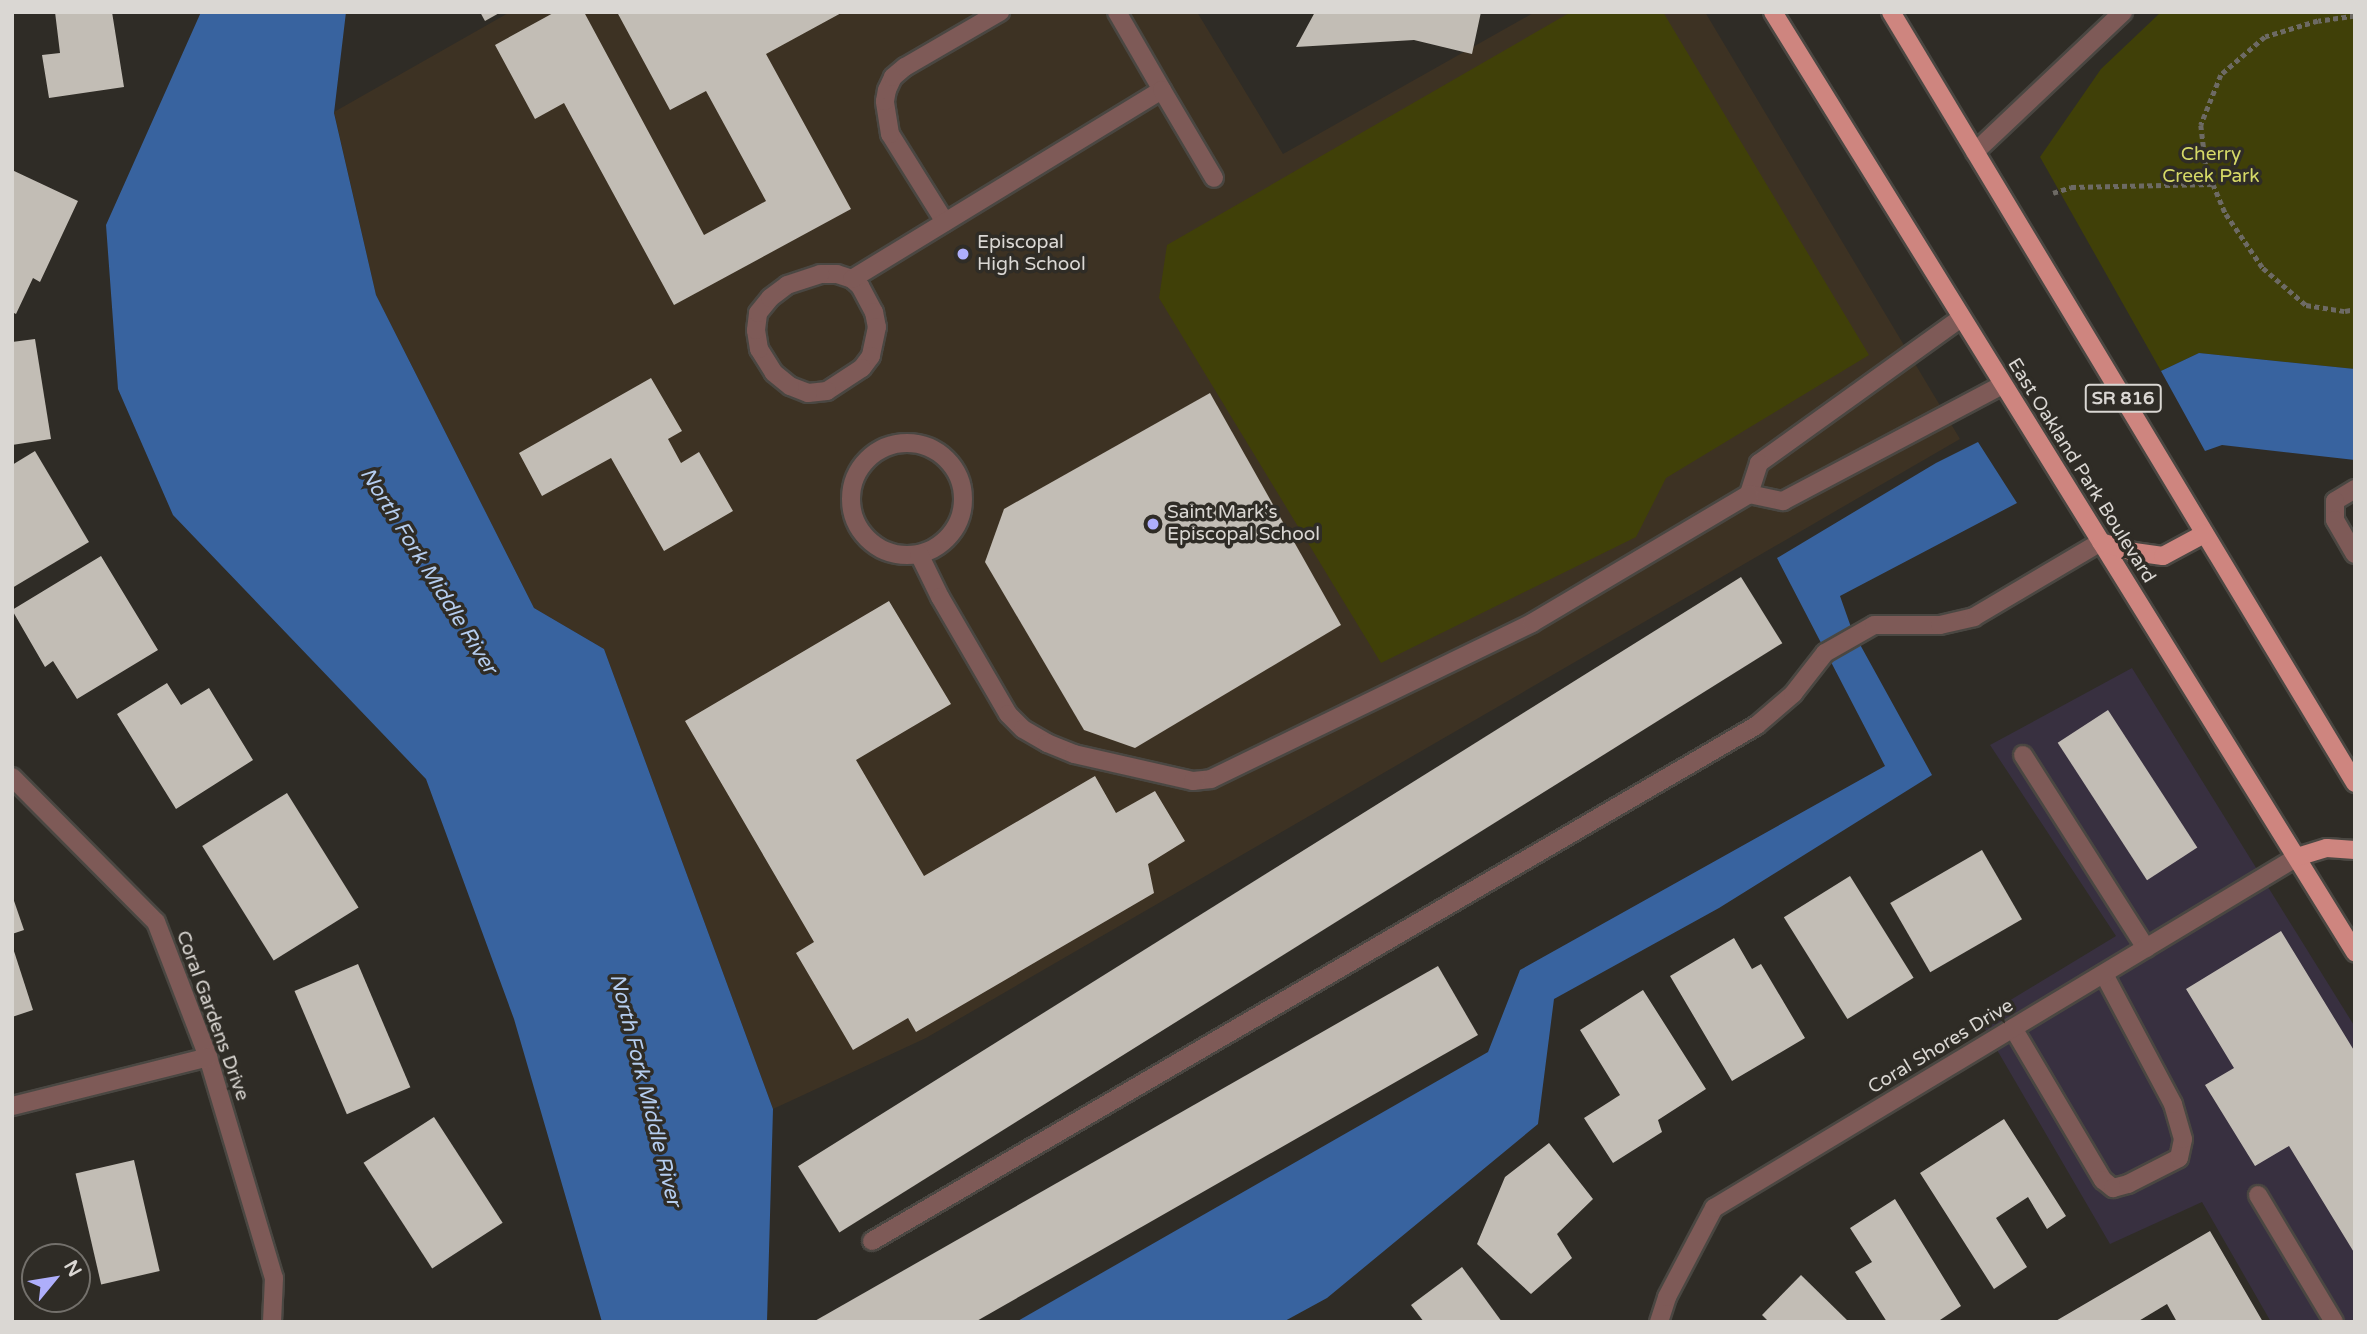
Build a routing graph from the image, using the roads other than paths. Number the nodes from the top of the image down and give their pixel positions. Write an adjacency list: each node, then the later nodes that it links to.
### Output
1 (1000, 12): 9 (street)
2 (1117, 12): 6 (street)
3 (1773, 12): 11 (main road, East Oakland Park Boulevard)
4 (1891, 12): 7 (main road, SR 816)
5 (2123, 12): 7 (street)
6 (1162, 90): 8 (street); 9 (street)
7 (1975, 152): 15 (main road, SR 816)
8 (1214, 178)
9 (944, 222): 10 (street)
10 (852, 279): 10 (street)
11 (1961, 318): 12 (main road, East Oakland Park Boulevard); 14 (street)
12 (2002, 385): 14 (street); 16 (main road, East Oakland Park Boulevard)
13 (2355, 489): 17 (street)
14 (1749, 494): 18 (street)
15 (2204, 534): 16 (main road); 21 (main road, SR 816)
16 (2101, 542): 23 (main road, East Oakland Park Boulevard); 31 (street)
17 (2355, 554)
18 (919, 555): 18 (street)
19 (2023, 755): 24 (street)
20 (12, 777): 28 (street, Coral Gardens Drive)
21 (2355, 783)
22 (2355, 850): 23 (main road)
23 (2297, 857): 24 (street, Coral Shores Drive); 25 (main road, East Oakland Park Boulevard)
24 (2146, 948): 26 (street, Coral Shores Drive)
25 (2355, 952)
26 (2104, 974): 27 (street, Coral Shores Drive); 27 (street)
27 (2013, 1028): 33 (street, Coral Shores Drive)
28 (208, 1056): 29 (street); 32 (street, Coral Gardens Drive)
29 (12, 1106)
30 (2258, 1195): 34 (street)
31 (872, 1241)
32 (272, 1322)
33 (1659, 1322)
34 (2334, 1322)

